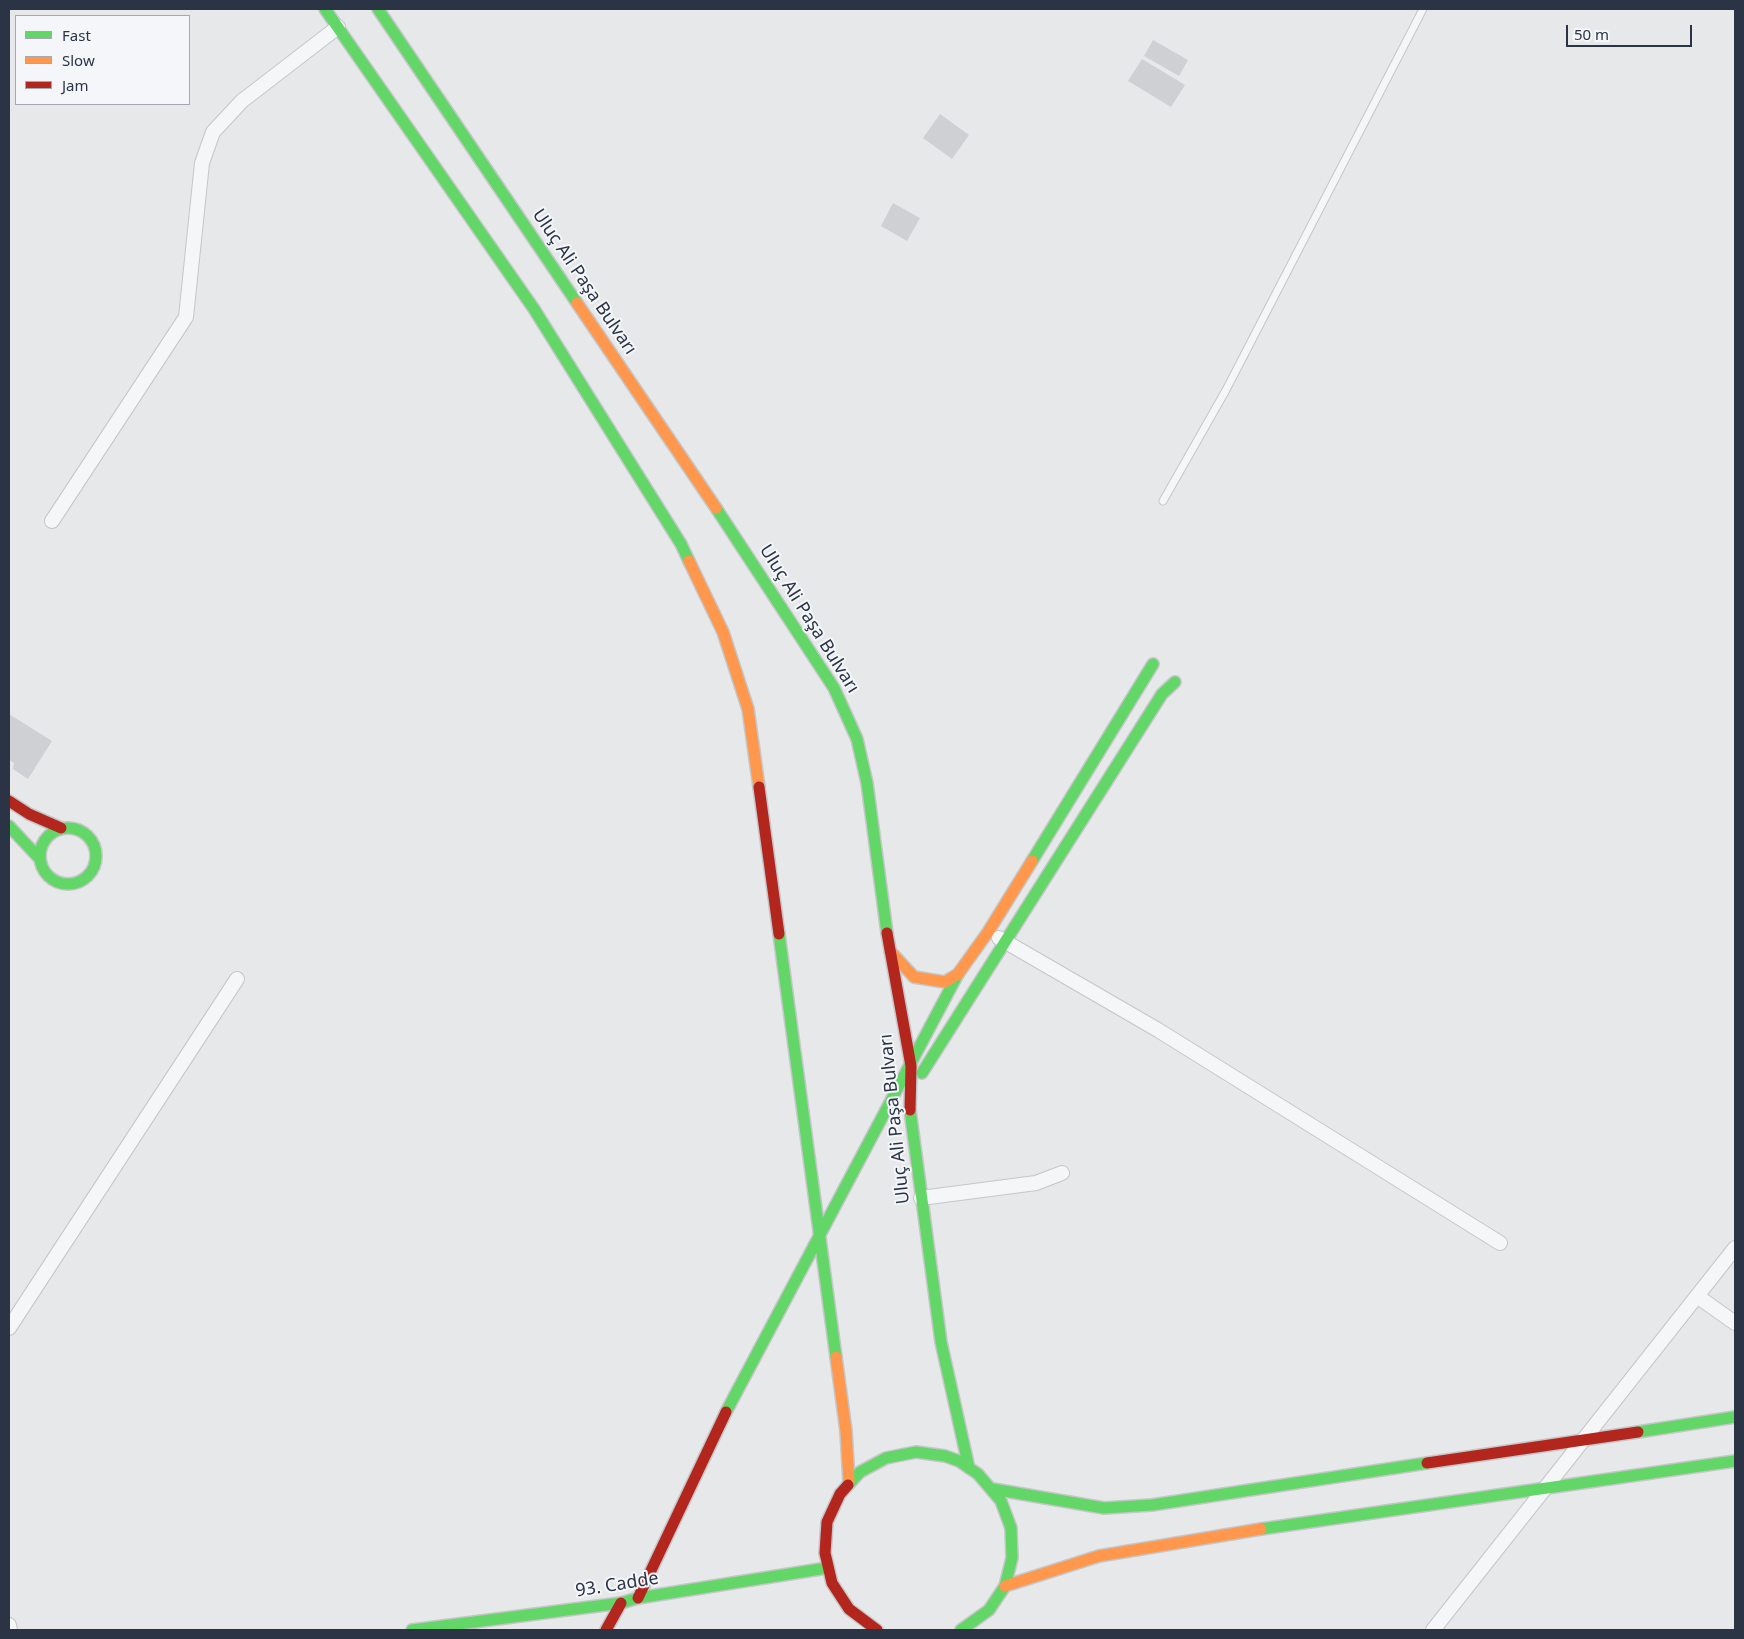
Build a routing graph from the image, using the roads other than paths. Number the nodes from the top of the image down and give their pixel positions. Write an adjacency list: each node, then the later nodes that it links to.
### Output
1 (325, 9): 4 (street)
2 (378, 9): 15 (street, Uluç Ali Paşa Bulvarı)
3 (1423, 9): 5 (lane)
4 (338, 28): 6 (street); 22 (street)
5 (1163, 501)
6 (52, 521)
7 (1153, 664): 13 (street)
8 (1175, 682): 14 (street)
9 (9, 801): 11 (street)
10 (9, 826): 12 (street)
11 (61, 828): 12 (street); 12 (street)
12 (40, 859)
13 (988, 932): 14 (street); 16 (street)
14 (1007, 941): 19 (street); 23 (street)
15 (890, 951): 16 (street); 18 (street, Uluç Ali Paşa Bulvarı)
16 (958, 974): 18 (street)
17 (237, 979): 27 (street)
18 (911, 1066): 19 (street, Uluç Ali Paşa Bulvarı); 22 (street)
19 (910, 1108): 21 (street, Uluç Ali Paşa Bulvarı)
20 (1062, 1173): 21 (street)
21 (921, 1198): 31 (street, Uluç Ali Paşa Bulvarı)
22 (819, 1235): 32 (street); 37 (street)
23 (1500, 1243)
24 (1735, 1248): 25 (street)
25 (1697, 1296): 26 (street); 29 (street)
26 (1735, 1323)
27 (9, 1328)
28 (1735, 1417): 29 (street)
29 (1584, 1439): 33 (street); 34 (street)
30 (1735, 1461): 33 (street)
31 (969, 1468): 32 (street); 34 (street)
32 (849, 1482): 35 (street)
33 (1545, 1488): 36 (street); 47 (street)
34 (993, 1489): 36 (street)
35 (827, 1568): 37 (street, 93. Cadde); 45 (street)
36 (1005, 1586): 39 (street)
37 (638, 1598): 38 (street, 93. Cadde)
38 (621, 1603): 43 (street, 93. Cadde); 44 (street)
39 (988, 1610): 40 (street); 46 (street)
40 (989, 1624)
41 (9, 1625): 42 (street)
42 (10, 1630)
43 (412, 1630)
44 (606, 1630)
45 (874, 1630)
46 (961, 1630)
47 (1433, 1630)

